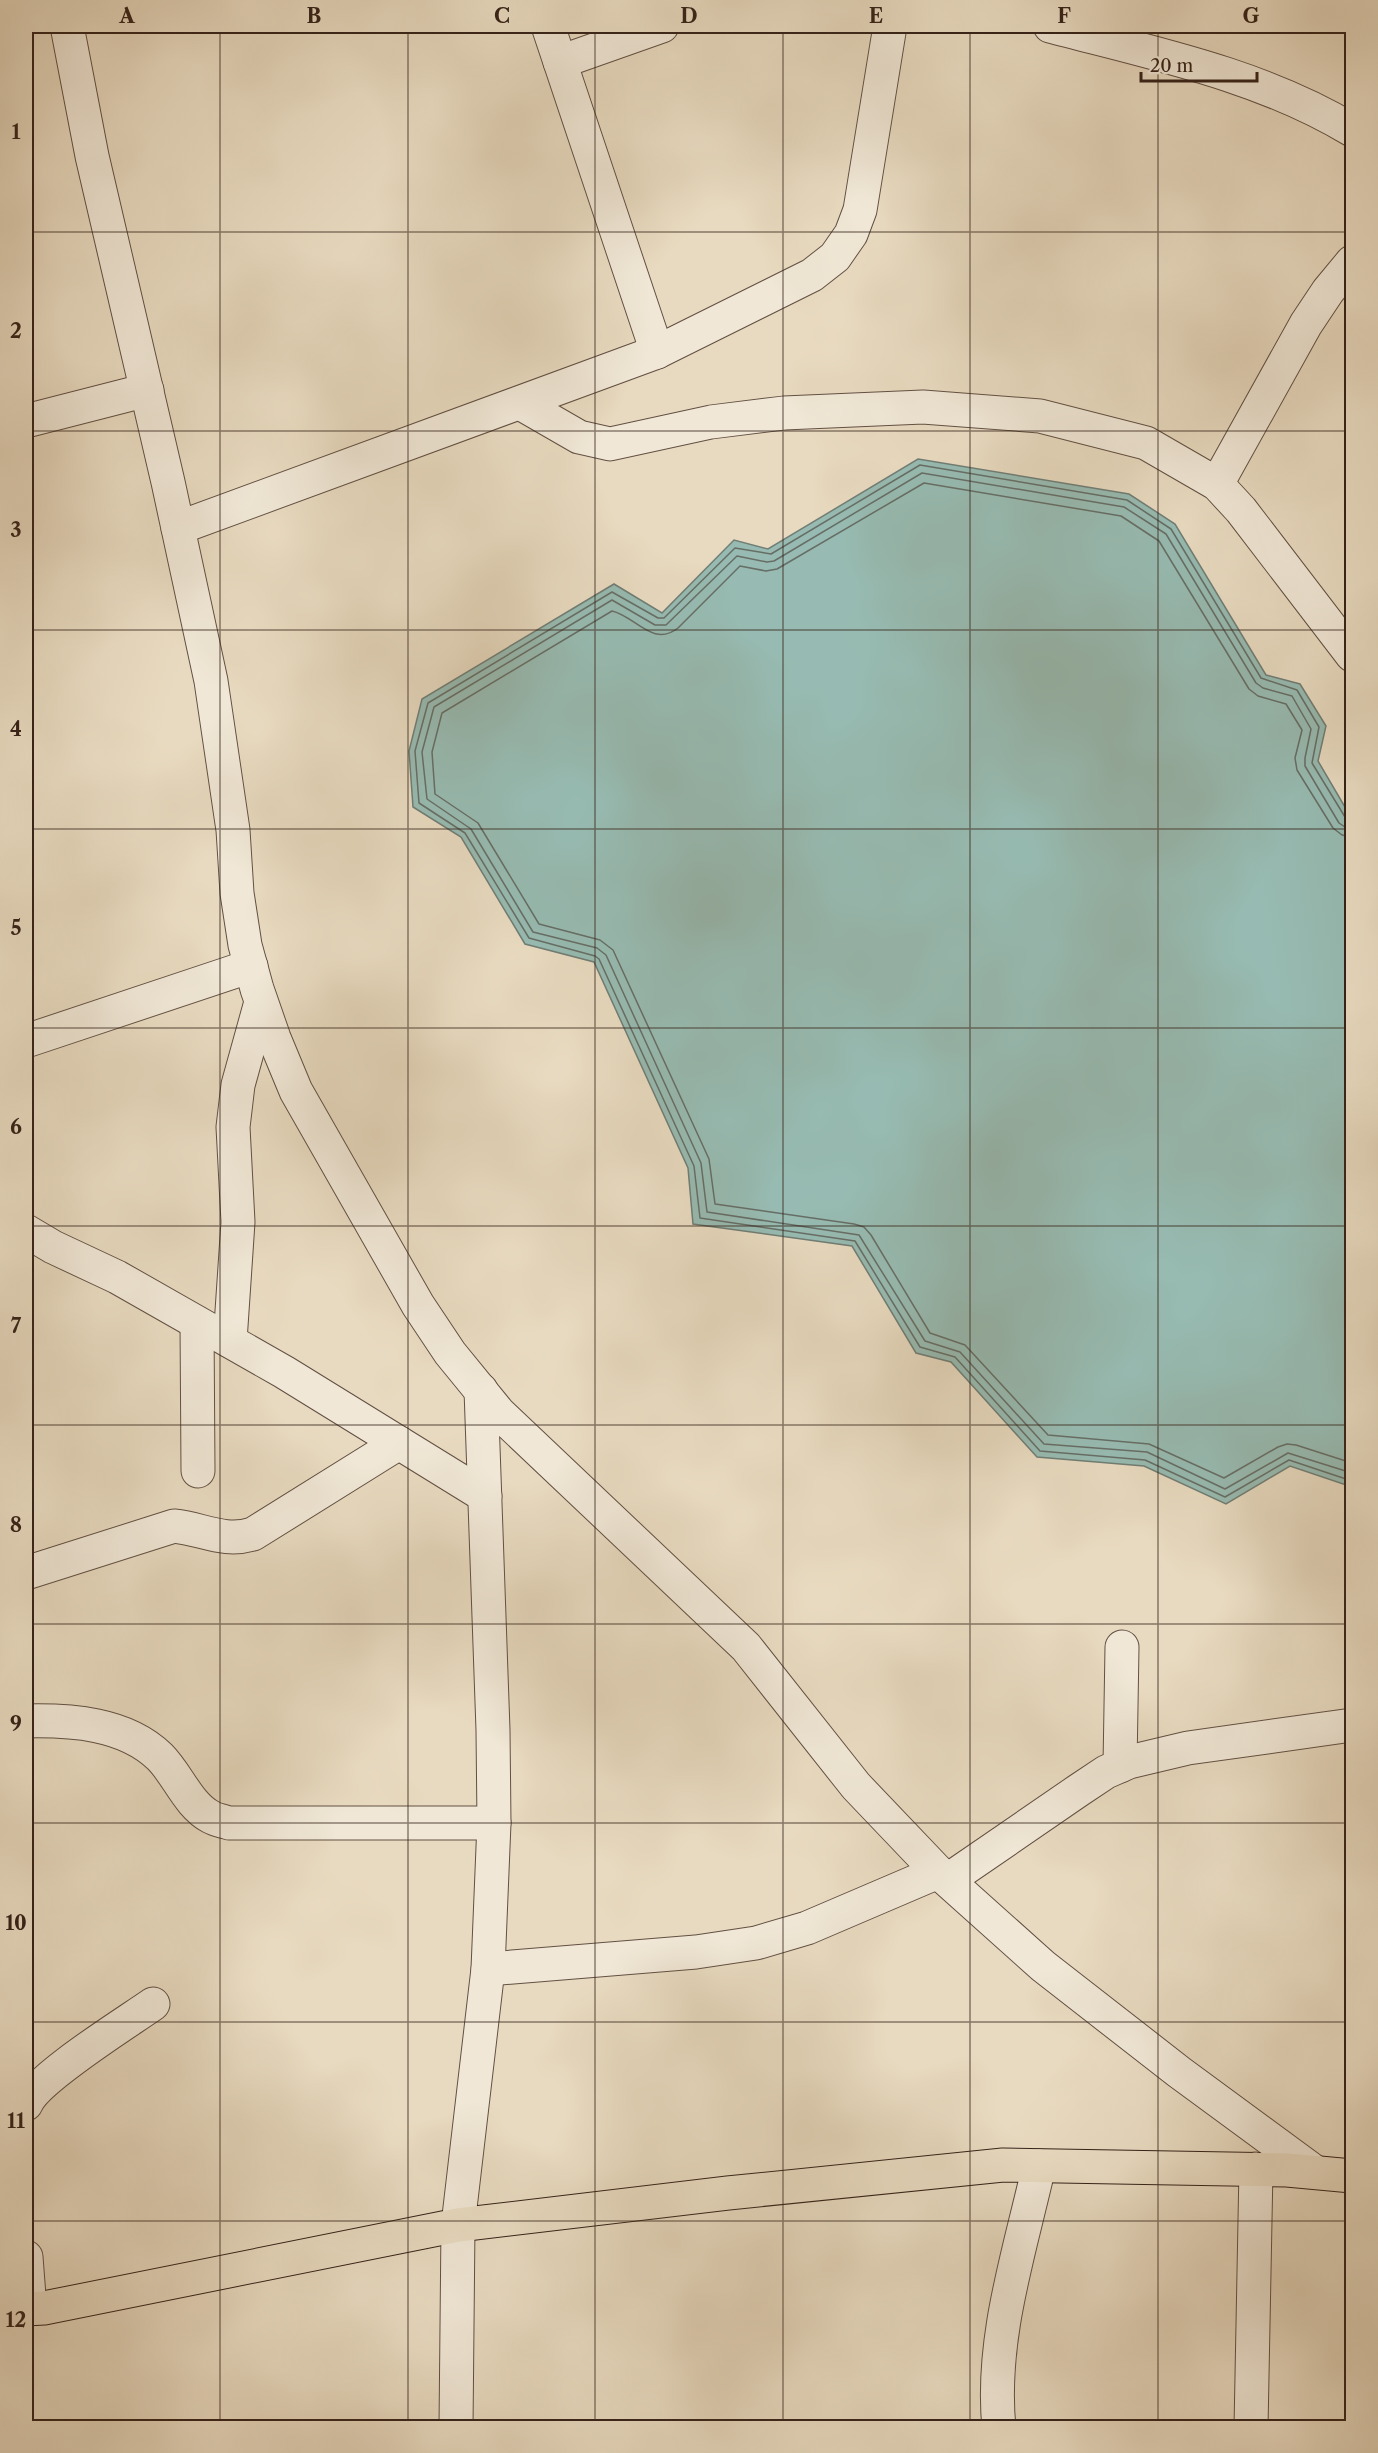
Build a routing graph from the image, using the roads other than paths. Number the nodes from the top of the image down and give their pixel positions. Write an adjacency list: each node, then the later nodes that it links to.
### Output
1 (67, 26): 10 (street)
2 (548, 26): 6 (street)
3 (662, 26): 6 (street)
4 (890, 26): 9 (street)
5 (1050, 26): 7 (street)
6 (560, 62): 9 (street)
7 (1353, 130)
8 (1353, 262): 13 (street)
9 (657, 352): 11 (street)
10 (147, 390): 12 (street); 14 (street)
11 (520, 403): 13 (street); 14 (street)
12 (26, 421)
13 (1216, 484): 15 (street)
14 (178, 528): 16 (street)
15 (1353, 655)
16 (250, 966): 17 (street); 18 (street)
17 (261, 1002): 21 (street); 22 (street)
18 (26, 1041)
19 (26, 1231): 20 (street)
20 (197, 1323): 21 (street); 24 (street)
21 (230, 1341): 23 (street)
22 (480, 1390): 25 (street); 32 (street)
23 (399, 1443): 25 (street); 26 (street)
24 (198, 1471)
25 (485, 1496): 31 (street)
26 (26, 1573)
27 (1122, 1647): 30 (street)
28 (26, 1721): 31 (street)
29 (1353, 1725): 30 (street)
30 (1120, 1766): 32 (street)
31 (494, 1823): 33 (street)
32 (943, 1876): 33 (street); 38 (street)
33 (488, 1969): 40 (street)
34 (153, 2004): 35 (street)
35 (26, 2104)
36 (1040, 2166): 37 (main road); 40 (main road); 44 (street)
37 (1256, 2169): 38 (main road); 45 (street)
38 (1315, 2172): 39 (main road)
39 (1353, 2176)
40 (458, 2225): 42 (main road); 43 (street)
41 (26, 2257): 42 (street)
42 (28, 2309)
43 (456, 2427)
44 (999, 2427)
45 (1251, 2427)

